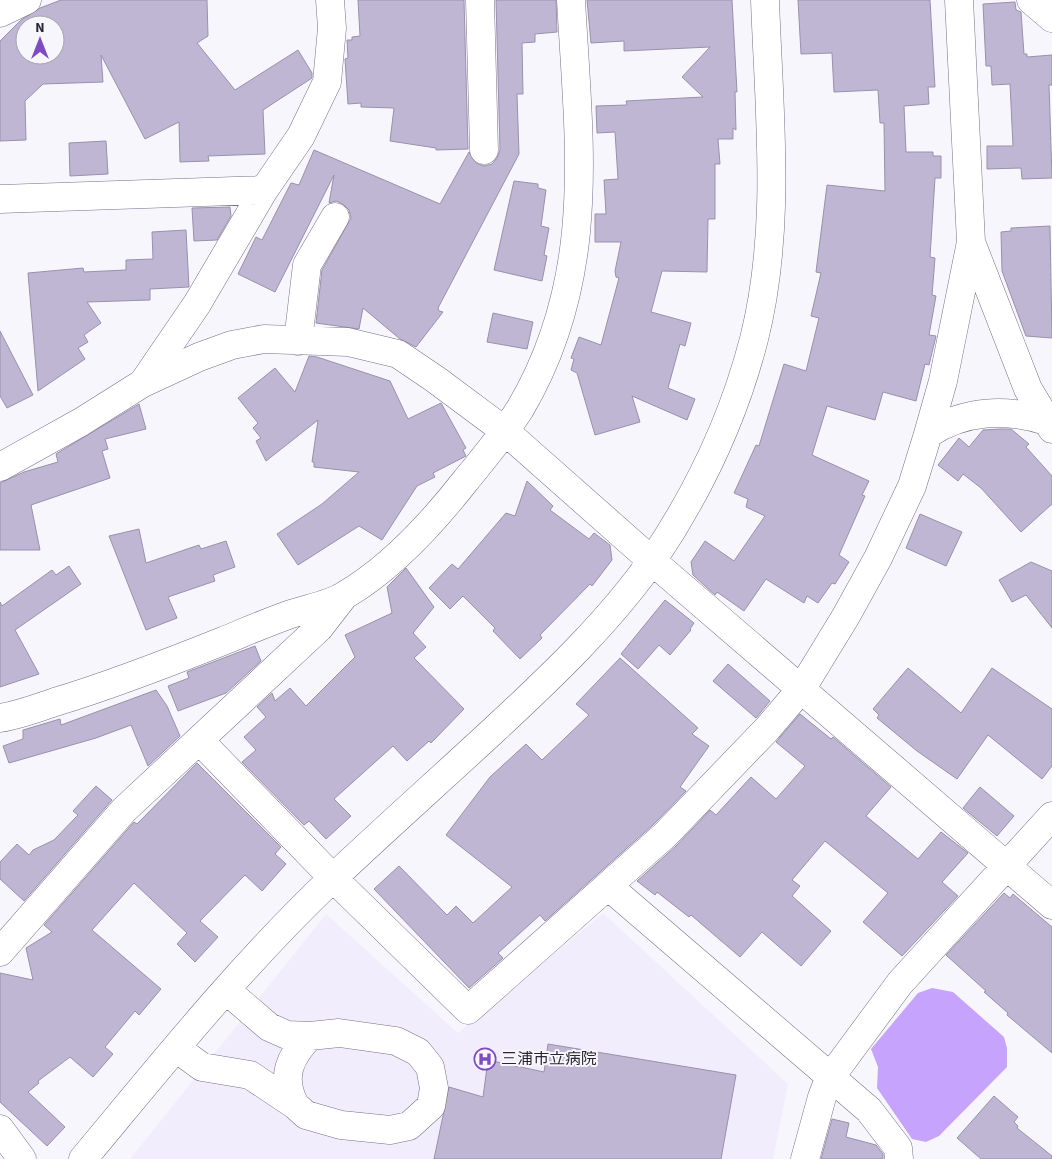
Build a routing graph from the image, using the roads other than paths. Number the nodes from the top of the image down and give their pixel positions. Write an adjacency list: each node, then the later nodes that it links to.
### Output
1 (27, 0): 8 (street)
2 (330, 0): 11 (street)
3 (480, 0): 10 (street)
4 (571, 0): 18 (street)
5 (765, 0): 21 (street)
6 (959, 0): 14 (street)
7 (1031, 0): 9 (street)
8 (0, 13)
9 (1052, 18)
10 (484, 150)
11 (264, 190): 12 (street); 16 (street)
12 (0, 199)
13 (335, 217): 15 (street)
14 (970, 242): 17 (street); 19 (street)
15 (298, 340): 16 (street); 18 (street)
16 (143, 383): 20 (street)
17 (1049, 425): 19 (street)
18 (505, 431): 21 (street); 22 (street)
19 (928, 434): 23 (street)
20 (0, 467)
21 (652, 561): 23 (street); 28 (street)
22 (343, 597): 24 (street); 25 (street)
23 (802, 688): 27 (street); 29 (street)
24 (0, 718)
25 (200, 742): 28 (street); 31 (street)
26 (1052, 816): 27 (street)
27 (1007, 866): 30 (street); 35 (street)
28 (333, 878): 29 (street); 32 (street)
29 (608, 886): 35 (street)
30 (1052, 905)
31 (0, 952)
32 (226, 990): 33 (street); 34 (street)
33 (310, 1036): 36 (street); 36 (street)
34 (176, 1048): 36 (street); 39 (street)
35 (829, 1079): 40 (street); 41 (street)
36 (295, 1105)
37 (0, 1130): 38 (street)
38 (22, 1159)
39 (83, 1159)
40 (805, 1159)
41 (898, 1159)

